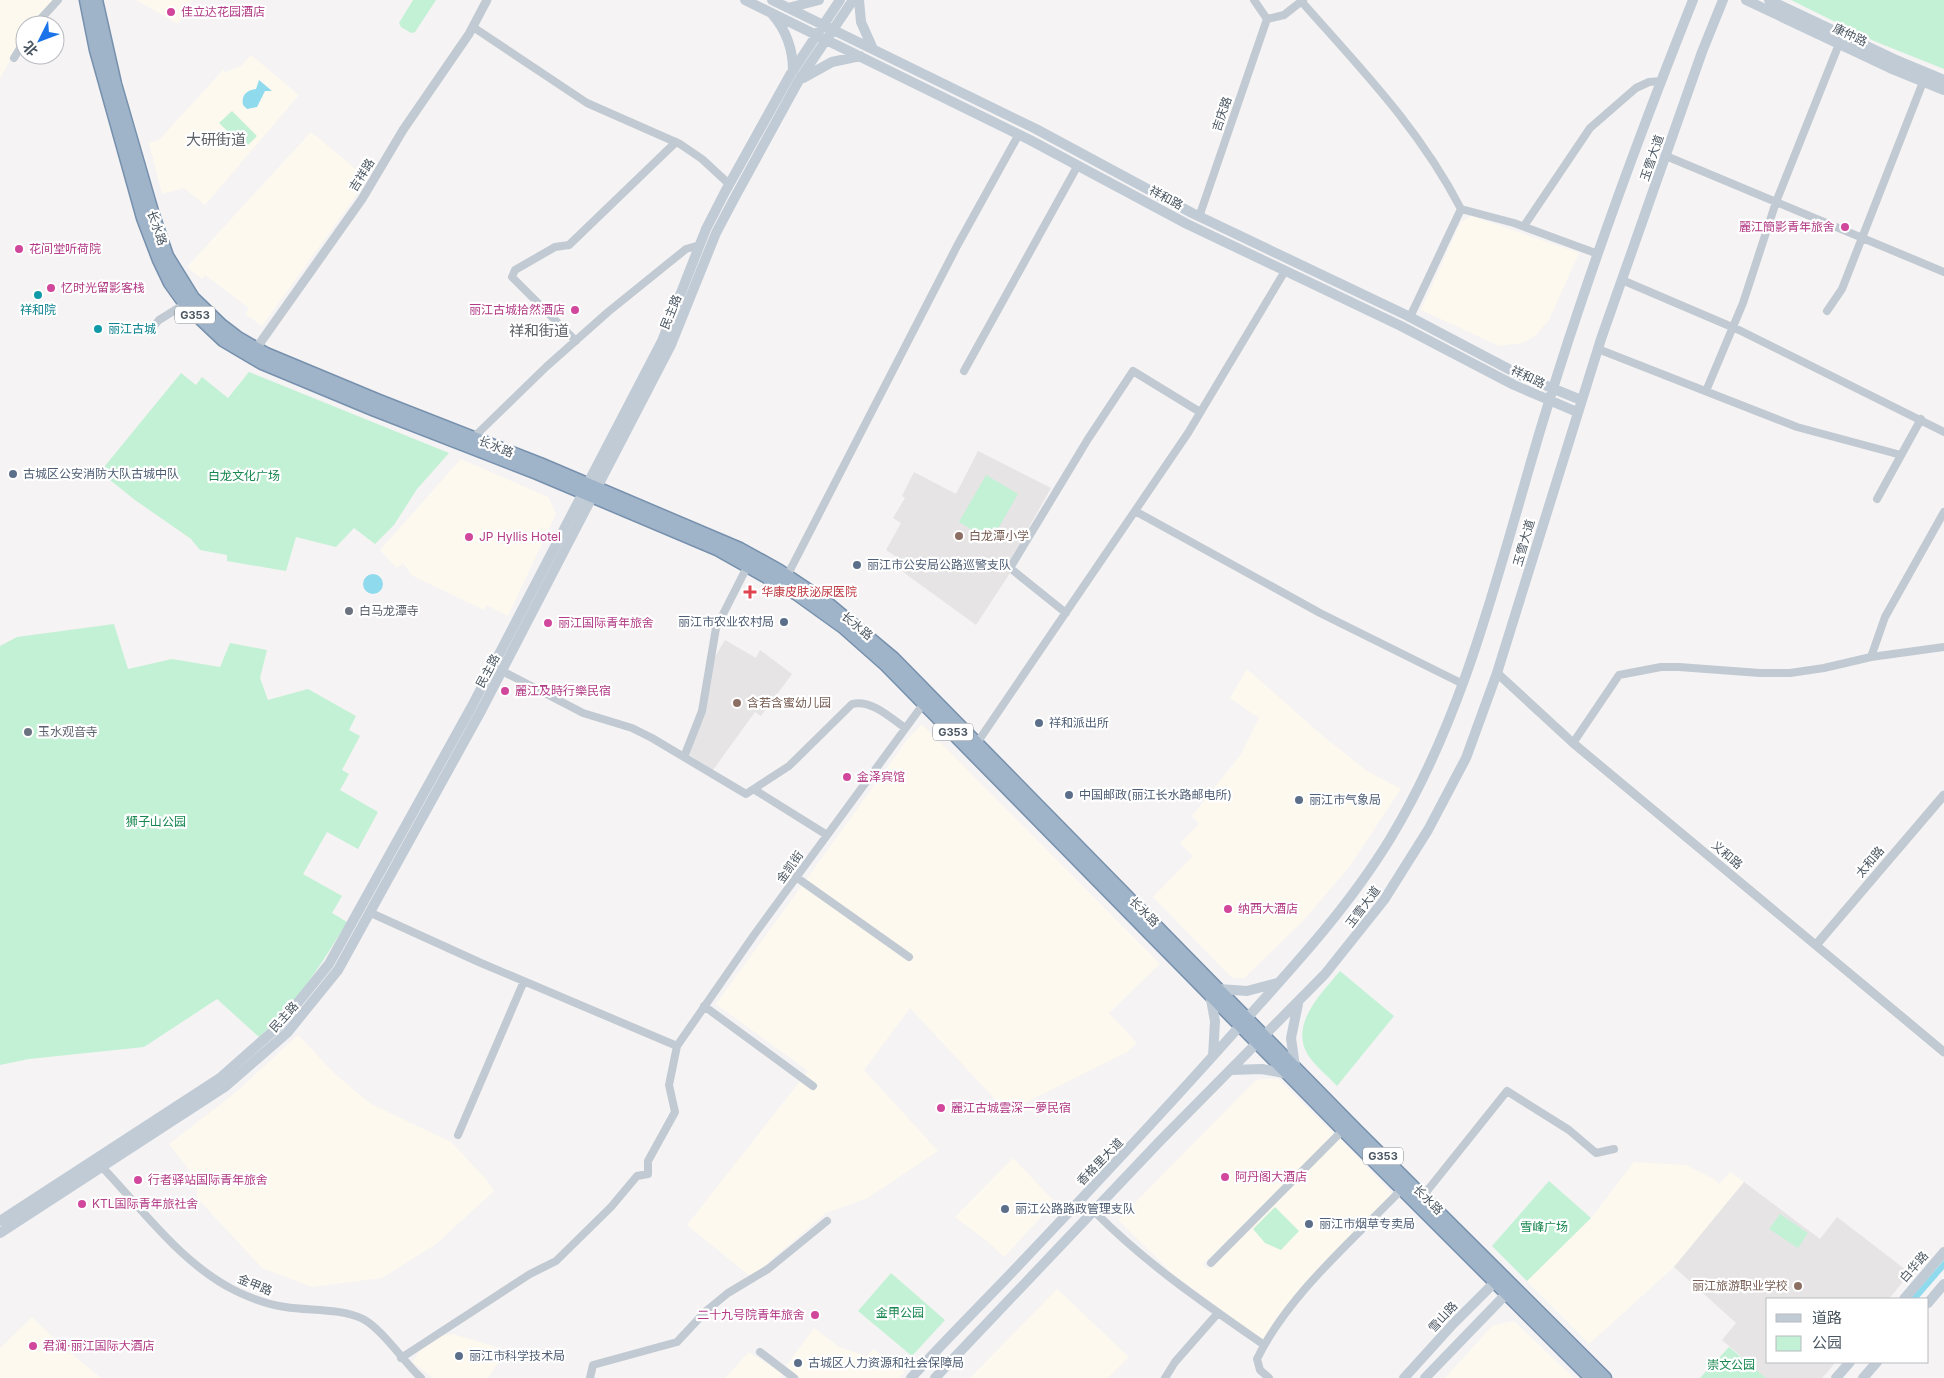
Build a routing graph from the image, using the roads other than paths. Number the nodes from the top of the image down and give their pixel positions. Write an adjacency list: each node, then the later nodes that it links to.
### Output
1 (58, 0): 19 (street)
2 (86, 0): 48 (highway, 长水路 / G353)
3 (96, 0): 55 (highway, 长水路 / G353)
4 (487, 0): 21 (street, 吉祥路)
5 (746, 0): 18 (main road, 祥和路)
6 (772, 0): 17 (main road, 祥和路)
7 (819, 0): 17 (main road)
8 (840, 0): 22 (main road, 民主路)
9 (853, 0): 22 (main road, 民主路)
10 (859, 0): 25 (main road)
11 (1254, 0): 20 (street)
12 (1693, 0): 30 (main road, 玉雪大道)
13 (1723, 0): 35 (main road, 玉雪大道)
14 (1746, 0): 24 (main road, 康仲路)
15 (1769, 0): 28 (main road, 康仲路)
16 (1303, 1): 20 (street); 39 (street)
17 (788, 8): 22 (main road, 祥和路)
18 (770, 12): 23 (main road, 祥和路); 27 (main road)
19 (44, 15)
20 (1266, 19): 40 (street, 吉庆路)
21 (473, 27): 34 (street); 55 (street, 吉祥路)
22 (828, 27): 23 (main road, 民主路); 25 (main road, 祥和路)
23 (821, 37): 26 (main road, 祥和路); 27 (main road, 民主路); 29 (main road, 民主路)
24 (1839, 44): 31 (main road, 康仲路); 38 (street)
25 (874, 50): 40 (main road, 祥和路)
26 (860, 56): 29 (main road); 33 (main road, 祥和路)
27 (793, 71): 37 (main road, 民主路)
28 (1944, 80)
29 (798, 81): 67 (main road, 民主路)
30 (1662, 81): 41 (street); 44 (main road, 玉雪大道)
31 (1923, 82): 32 (main road, 康仲路); 42 (street)
32 (1944, 90)
33 (1019, 134): 36 (main road, 祥和路); 72 (street)
34 (676, 142): 37 (street); 53 (street)
35 (1666, 156): 38 (street); 47 (main road, 玉雪大道)
36 (1078, 165): 45 (main road, 祥和路); 56 (street)
37 (730, 184): 43 (main road, 民主路)
38 (1776, 202): 42 (street); 52 (street)
39 (1461, 209): 41 (street); 50 (street)
40 (1200, 217): 50 (main road, 祥和路)
41 (1524, 226): 44 (street)
42 (1863, 238): 46 (street); 49 (street)
43 (700, 245): 53 (street); 67 (main road, 民主路)
44 (1598, 254): 57 (main road, 玉雪大道)
45 (1285, 271): 60 (main road, 祥和路); 61 (street)
46 (1944, 271)
47 (1622, 280): 52 (street); 54 (main road, 玉雪大道)
48 (185, 304): 51 (street); 55 (highway, 长水路 / G353)
49 (1827, 311)
50 (1410, 318): 57 (main road, 祥和路)
51 (153, 327)
52 (1732, 327): 58 (street); 63 (street)
53 (576, 341): 65 (street)
54 (1598, 349): 58 (street); 59 (main road, 玉雪大道)
55 (252, 353): 65 (highway, 长水路 / G353); 67 (highway, 长水路 / G353)
56 (964, 371)
57 (1553, 389): 59 (main road, 祥和路); 60 (main road, 玉雪大道)
58 (1706, 391): 66 (street)
59 (1581, 400): 62 (main road, 玉雪大道)
60 (1549, 401): 62 (main road, 祥和路); 78 (main road, 玉雪大道)
61 (1200, 412): 69 (street); 73 (street)
62 (1577, 412): 77 (main road, 玉雪大道)
63 (1920, 420): 64 (street); 66 (street)
64 (1944, 432)
65 (473, 438): 67 (highway, 长水路 / G353)
66 (1901, 455): 68 (street)
67 (591, 490): 71 (highway, 长水路 / G353); 72 (highway, 长水路 / G353); 76 (main road, 民主路); 111 (main road, 民主路)
68 (1877, 499)
69 (1135, 512): 73 (street); 78 (street)
70 (1944, 512): 75 (street)
71 (748, 565): 79 (highway, 长水路 / G353); 83 (street)
72 (787, 576): 81 (highway, 长水路 / G353)
73 (1066, 613): 81 (street)
74 (1944, 647): 75 (street)
75 (1871, 657): 82 (street)
76 (502, 671): 83 (street); 88 (main road, 民主路)
77 (1497, 673): 82 (street, 义和路); 94 (main road, 玉雪大道)
78 (1463, 684): 92 (main road, 玉雪大道)
79 (924, 703): 80 (street, 金凯街); 93 (highway, 长水路 / G353)
80 (906, 728): 84 (street); 86 (street, 金凯街)
81 (977, 743): 93 (highway, 长水路 / G353)
82 (1573, 743): 89 (street, 义和路)
83 (684, 757): 84 (street)
84 (755, 790): 86 (street)
85 (1944, 795): 89 (street, 太和路)
86 (827, 835): 87 (street, 金凯街)
87 (796, 877): 90 (street); 95 (street, 金凯街)
88 (371, 913): 91 (street); 107 (main road, 民主路)
89 (1816, 945): 99 (street, 义和路)
90 (909, 957)
91 (524, 981): 98 (street); 105 (street)
92 (1278, 983): 93 (main road); 96 (main road, 玉雪大道)
93 (1214, 991): 96 (highway, 长水路 / G353); 100 (main road)
94 (1298, 1003): 97 (main road, 玉雪大道); 102 (main road)
95 (704, 1006): 98 (street, 金凯街); 103 (street)
96 (1244, 1021): 97 (highway, 长水路 / G353); 100 (main road, 香格里大道)
97 (1262, 1039): 101 (main road); 102 (highway, 长水路 / G353)
98 (677, 1046): 124 (street)
99 (1944, 1052)
100 (1212, 1057): 130 (main road, 香格里大道)
101 (1230, 1070): 102 (main road); 110 (main road)
102 (1292, 1071): 104 (highway, 长水路 / G353); 109 (highway, 长水路 / G353)
103 (813, 1086)
104 (1343, 1130): 108 (highway, 长水路 / G353); 115 (street)
105 (458, 1135)
106 (1614, 1149): 109 (street)
107 (102, 1167): 113 (main road, 民主路); 124 (street, 金甲路)
108 (1402, 1189): 116 (highway, 长水路 / G353); 122 (street)
109 (1423, 1196): 116 (highway, 长水路 / G353)
110 (1094, 1211): 121 (street); 131 (main road)
111 (0, 1221)
112 (827, 1221): 128 (street)
113 (0, 1233)
114 (1944, 1252): 119 (main road, 白华路)
115 (1211, 1263)
116 (1499, 1278): 118 (highway, 长水路 / G353); 134 (main road, 雪山路)
117 (1944, 1284): 120 (main road)
118 (1510, 1289): 135 (main road); 136 (highway, 长水路 / G353); 137 (highway, 长水路 / G353)
119 (1905, 1298)
120 (1929, 1302)
121 (1218, 1313): 122 (street); 132 (street)
122 (1264, 1344): 133 (street)
123 (760, 1352): 129 (street)
124 (401, 1358): 127 (street, 金甲路)
125 (1849, 1363): 138 (main road)
126 (1876, 1363): 139 (main road)
127 (422, 1378)
128 (590, 1378)
129 (794, 1378)
130 (911, 1378)
131 (935, 1378)
132 (1165, 1378)
133 (1269, 1378)
134 (1404, 1378)
135 (1425, 1378)
136 (1591, 1378)
137 (1605, 1378)
138 (1836, 1378)
139 (1863, 1378)

